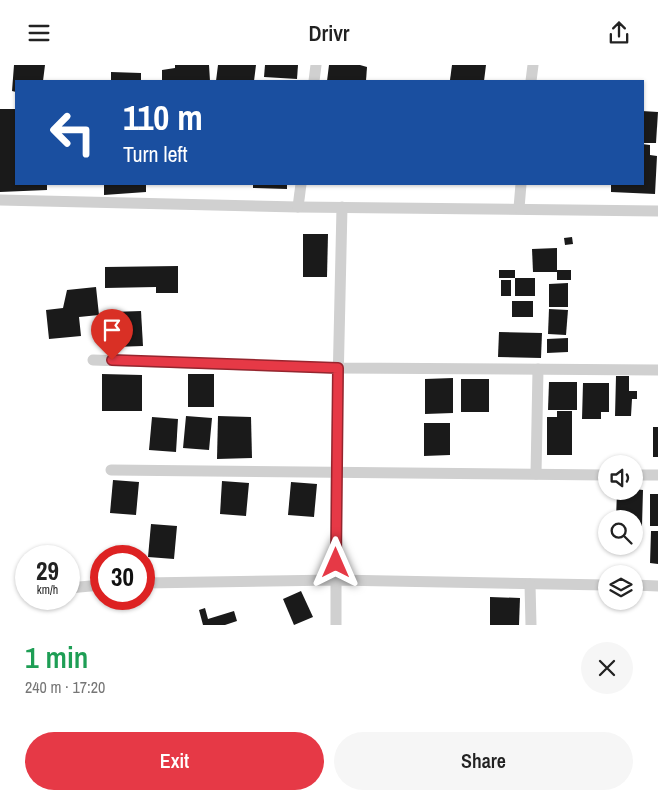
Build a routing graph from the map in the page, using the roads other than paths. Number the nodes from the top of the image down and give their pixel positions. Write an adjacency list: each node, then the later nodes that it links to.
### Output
1 (316, 65): 3 (street)
2 (532, 65): 4 (street)
3 (314, 80)
4 (531, 80)
5 (301, 185): 8 (street)
6 (521, 185): 10 (street)
7 (0, 200): 8 (street)
8 (298, 207): 9 (street)
9 (342, 207): 10 (street); 13 (street)
10 (518, 209): 11 (street)
11 (658, 211)
12 (94, 360): 13 (street)
13 (338, 368): 14 (street); 17 (street)
14 (538, 369): 15 (street); 18 (street)
15 (658, 370)
16 (111, 471): 17 (street)
17 (336, 473): 18 (street); 22 (street)
18 (536, 474): 19 (street)
19 (598, 475)
20 (643, 475): 21 (street)
21 (658, 475)
22 (336, 580): 23 (street); 24 (street); 28 (street)
23 (155, 583)
24 (530, 583): 25 (street); 29 (street)
25 (598, 585)
26 (643, 585): 27 (street)
27 (658, 586)
28 (336, 625)
29 (531, 625)

